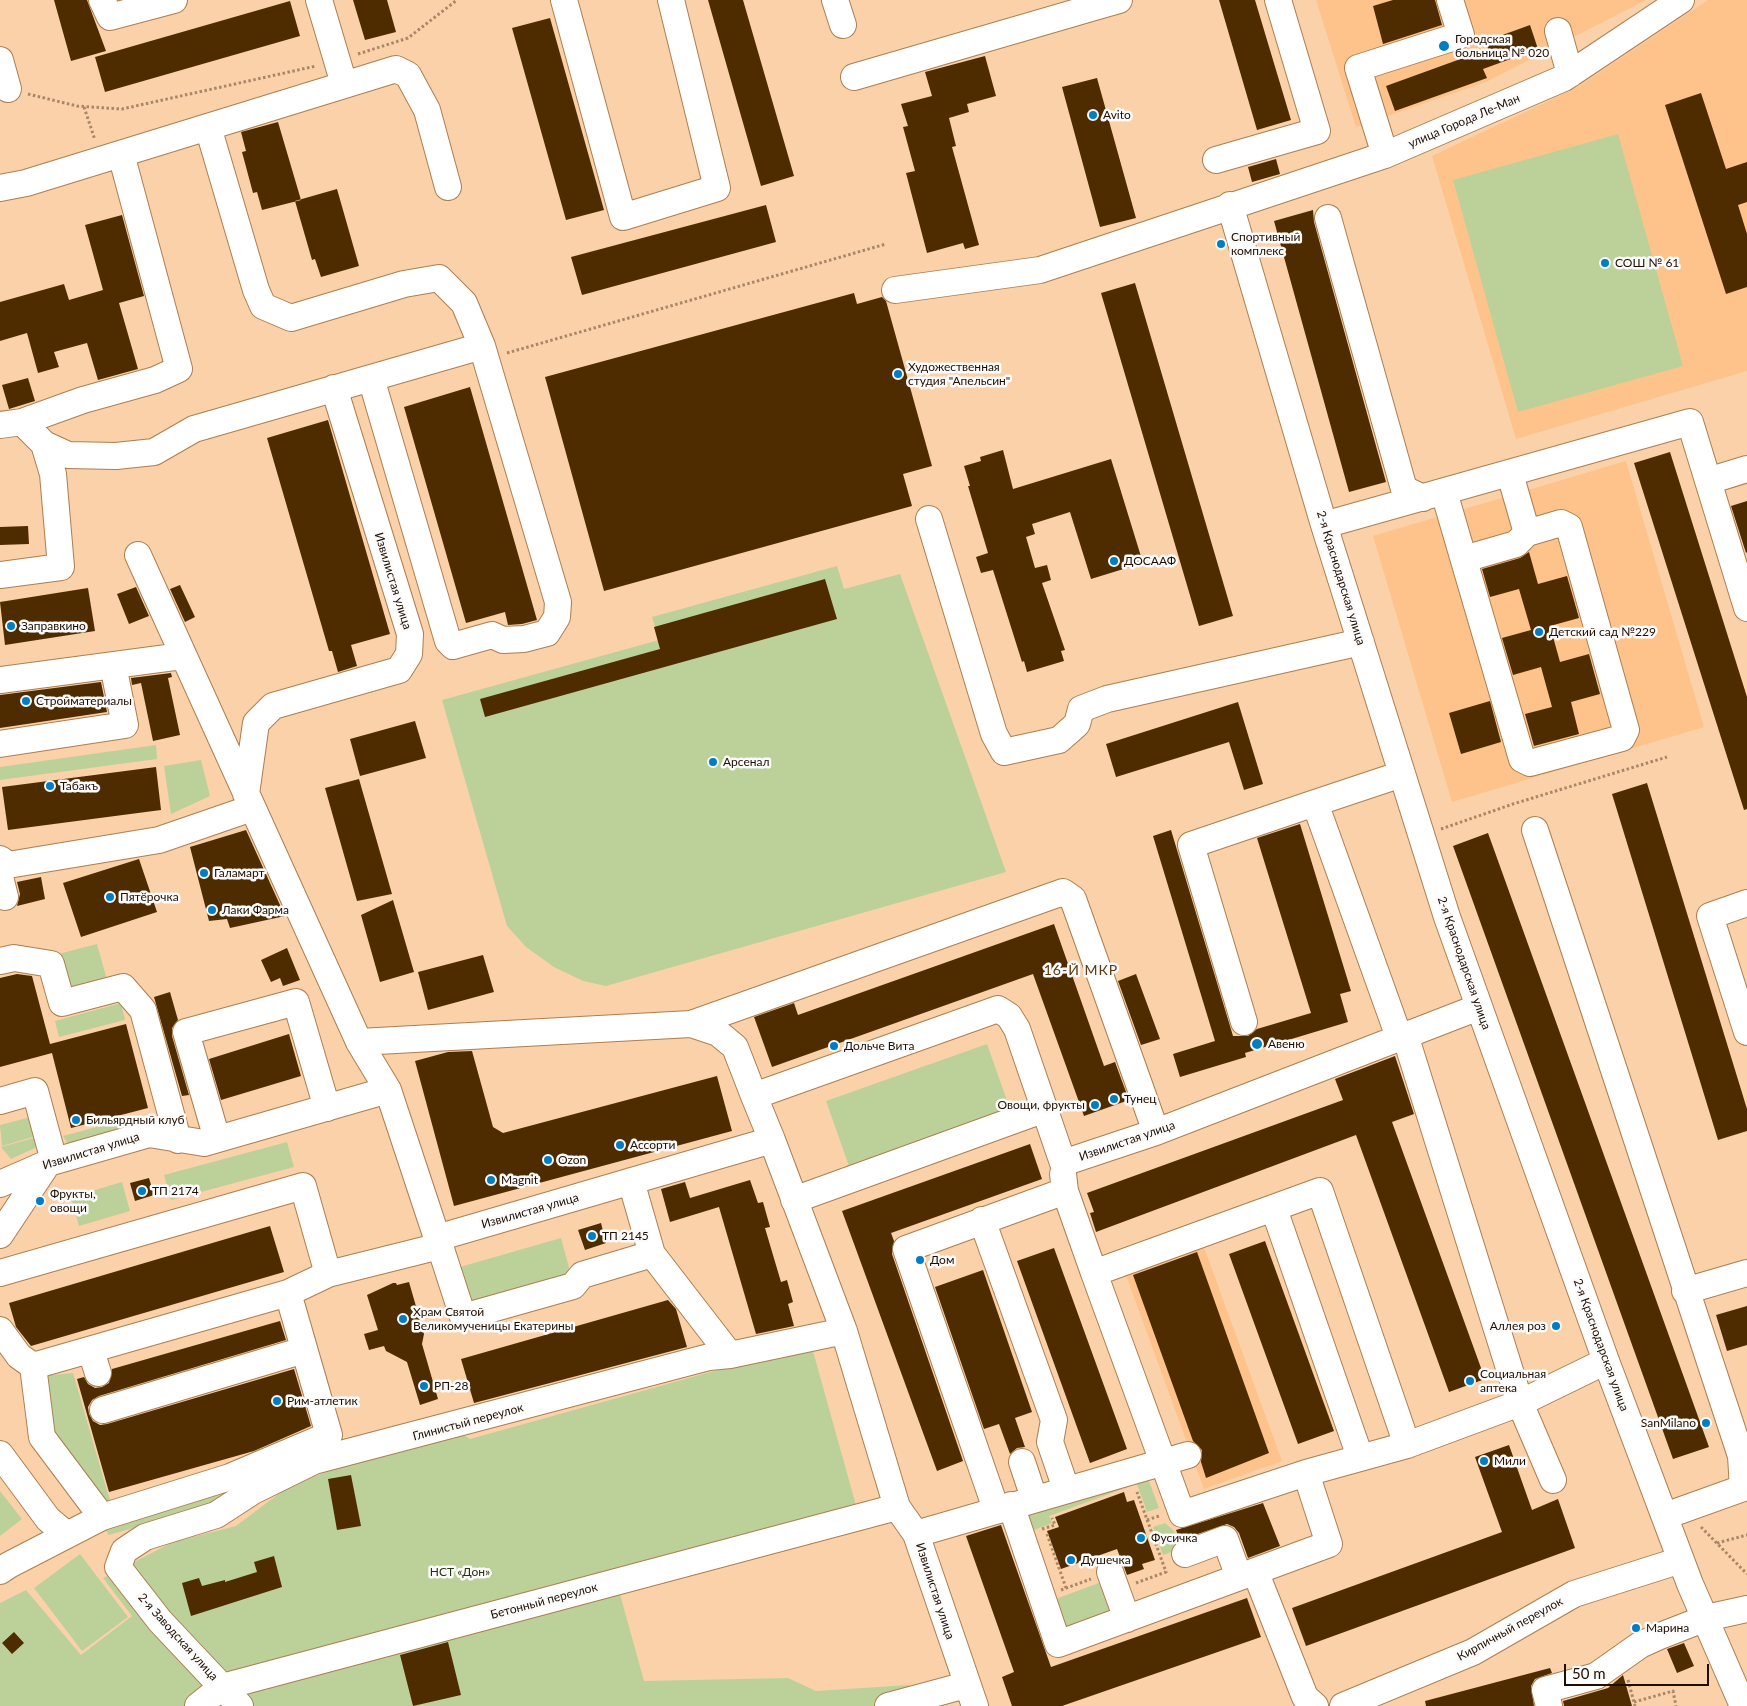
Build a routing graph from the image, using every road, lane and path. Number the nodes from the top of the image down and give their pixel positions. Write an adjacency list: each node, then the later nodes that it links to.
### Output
1 (102, 0): 2 (street)
2 (174, 0)
3 (319, 0): 16 (street)
4 (457, 0): 16 (path)
5 (564, 0): 6 (street)
6 (671, 0)
7 (835, 0): 13 (street)
8 (1119, 0): 12 (street)
9 (1278, 0): 24 (street)
10 (1450, 0): 22 (street)
11 (1681, 0): 17 (street, улица Города Ле-Ман)
12 (1090, 4): 18 (street)
13 (843, 25)
14 (1558, 31): 17 (street)
15 (0, 60): 19 (street)
16 (341, 73): 20 (path); 21 (street); 25 (street)
17 (1570, 74): 22 (street, улица Города Ле-Ман)
18 (854, 76)
19 (8, 89): 20 (path)
20 (84, 107): 23 (path)
21 (208, 127): 23 (street); 31 (street)
22 (1385, 155): 27 (street, улица Города Ле-Ман)
23 (111, 157): 26 (street); 34 (street)
24 (1216, 160)
25 (448, 187)
26 (0, 188)
27 (1230, 205): 30 (street, улица Города Ле-Ман); 41 (street, 2-я Краснодарская улица)
28 (1328, 218): 39 (street)
29 (886, 244): 31 (path)
30 (895, 290)
31 (484, 352): 32 (street); 32 (street)
32 (371, 378): 33 (street)
33 (334, 388): 35 (street); 54 (street, Извилистая улица)
34 (11, 423): 35 (street)
35 (44, 444): 45 (street)
36 (1747, 469): 38 (street)
37 (1510, 474): 38 (street); 39 (street); 42 (street)
38 (1708, 481): 46 (street)
39 (1434, 495): 41 (street); 44 (street)
40 (929, 519): 47 (street)
41 (1324, 525): 47 (street, 2-я Краснодарская улица)
42 (1527, 533): 44 (street); 44 (street)
43 (138, 555): 48 (street)
44 (1464, 559)
45 (0, 575)
46 (1747, 608)
47 (1361, 642): 53 (street, 2-я Краснодарская улица)
48 (182, 656): 49 (street); 54 (street)
49 (113, 665): 50 (street); 51 (street)
50 (0, 680)
51 (0, 744)
52 (1667, 757): 57 (path)
53 (1402, 774): 55 (street); 57 (street, 2-я Краснодарская улица)
54 (249, 801): 58 (street); 66 (street)
55 (1315, 803): 62 (street); 65 (street)
56 (1535, 830): 91 (street)
57 (1421, 836): 61 (street, 2-я Краснодарская улица)
58 (0, 859)
59 (1747, 903): 64 (street)
60 (0, 961): 74 (street)
61 (1479, 1007): 65 (street, Извилистая улица); 97 (street, 2-я Краснодарская улица)
62 (1244, 1022)
63 (691, 1024): 66 (street); 68 (street, Извилистая улица); 72 (street)
64 (1747, 1032)
65 (1402, 1036): 72 (street, Извилистая улица); 99 (street)
66 (359, 1042): 67 (street)
67 (388, 1090): 70 (street, Извилистая улица); 85 (street)
68 (754, 1096): 71 (street, Извилистая улица); 75 (street, Извилистая улица)
69 (0, 1101): 76 (street)
70 (327, 1108): 73 (street, Извилистая улица); 73 (street)
71 (1045, 1109): 77 (street, Извилистая улица); 81 (street)
72 (1156, 1132): 77 (street, Извилистая улица)
73 (217, 1139): 74 (street, Извилистая улица)
74 (178, 1140): 76 (street, Извилистая улица)
75 (772, 1140): 78 (street, Извилистая улица); 81 (street, Извилистая улица)
76 (51, 1162): 79 (street, Извилистая улица); 84 (street)
77 (1063, 1163): 80 (street)
78 (631, 1181): 85 (street, Извилистая улица); 86 (street)
79 (0, 1184)
80 (1064, 1191): 83 (street); 88 (street)
81 (794, 1200): 94 (street, Извилистая улица)
82 (1274, 1208): 88 (street); 101 (street); 105 (street)
83 (982, 1220): 111 (street); 112 (street)
84 (0, 1235)
85 (438, 1242): 86 (street); 90 (street, Извилистая улица)
86 (652, 1254): 96 (street)
87 (0, 1273): 90 (street)
88 (1094, 1273): 106 (street)
89 (1747, 1273): 91 (street)
90 (328, 1274): 92 (street, Извилистая улица)
91 (1685, 1291): 104 (street)
92 (288, 1293): 95 (street); 98 (street, Извилистая улица)
93 (0, 1330): 98 (street)
94 (844, 1331): 96 (street, Глинистый переулок); 113 (street, Извилистая улица)
95 (304, 1350): 100 (street); 115 (street)
96 (730, 1355): 123 (street, Глинистый переулок)
97 (1606, 1361): 99 (street); 114 (street, 2-я Краснодарская улица)
98 (33, 1366): 115 (street)
99 (1520, 1403): 101 (street); 110 (street)
100 (103, 1410)
101 (1407, 1445): 105 (street)
102 (0, 1454): 118 (street)
103 (1188, 1455): 106 (street)
104 (1744, 1455): 114 (street)
105 (1360, 1457): 109 (street)
106 (1163, 1461): 108 (street); 109 (street)
107 (1022, 1462): 112 (street)
108 (1129, 1471): 111 (street); 128 (path)
109 (1306, 1473): 126 (street)
110 (1553, 1480)
111 (1066, 1489): 112 (street)
112 (1014, 1504): 117 (street); 130 (street)
113 (897, 1506): 117 (street, Извилистая улица); 135 (street, Бетонный переулок)
114 (1674, 1512): 120 (path); 122 (street, 2-я Краснодарская улица)
115 (102, 1517): 118 (street)
116 (1045, 1528): 129 (path)
117 (916, 1534): 136 (street, Извилистая улица)
118 (67, 1535): 124 (street)
119 (1747, 1535): 120 (path)
120 (1717, 1543): 127 (path)
121 (1184, 1554): 126 (street)
122 (1681, 1560): 132 (street, 2-я Краснодарская улица); 142 (street, Кирпичный переулок)
123 (118, 1567): 135 (street, 2-я Заводская улица)
124 (0, 1571)
125 (1110, 1572): 129 (path); 133 (street)
126 (1247, 1574): 133 (street); 141 (street)
127 (1747, 1574)
128 (1133, 1585)
129 (1066, 1588): 130 (path)
130 (1042, 1597): 133 (street)
131 (1747, 1609): 132 (street)
132 (1712, 1616): 134 (street); 143 (street); 145 (street, 2-я Краснодарская улица)
133 (1127, 1618)
134 (1747, 1684)
135 (222, 1687): 138 (street, Бетонный переулок); 139 (street, 2-я Заводская улица)
136 (971, 1696): 140 (street)
137 (1634, 1702): 144 (path)
138 (198, 1706)
139 (240, 1706)
140 (888, 1706)
141 (1315, 1706)
142 (1343, 1706)
143 (1549, 1706)
144 (1676, 1706)
145 (1743, 1706)

